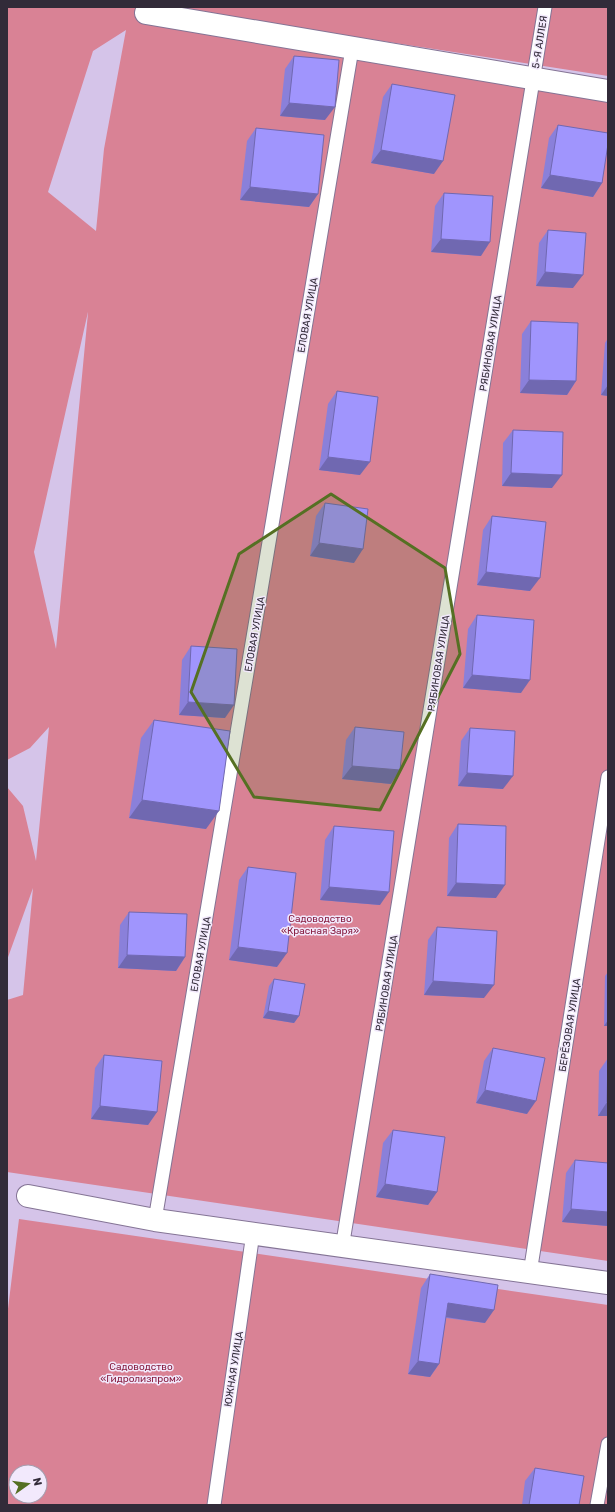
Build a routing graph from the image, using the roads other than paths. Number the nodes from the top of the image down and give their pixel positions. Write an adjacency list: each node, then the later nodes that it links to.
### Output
1 (545, 7): 4 (lane, 5-Я АЛЛЕЯ)
2 (147, 10): 3 (street)
3 (352, 48): 4 (street); 8 (lane, ЕЛОВАЯ УЛИЦА)
4 (534, 78): 5 (street); 10 (lane, РЯБИНОВАЯ УЛИЦА)
5 (608, 91)
6 (608, 777): 11 (lane, БЕРЁЗОВАЯ УЛИЦА)
7 (28, 1196): 8 (street)
8 (156, 1220): 9 (street)
9 (254, 1233): 10 (street); 14 (lane, ЮЖНАЯ УЛИЦА)
10 (342, 1248): 11 (street)
11 (530, 1273): 12 (street)
12 (608, 1283)
13 (608, 1444): 15 (lane)
14 (214, 1505)
15 (597, 1505)

